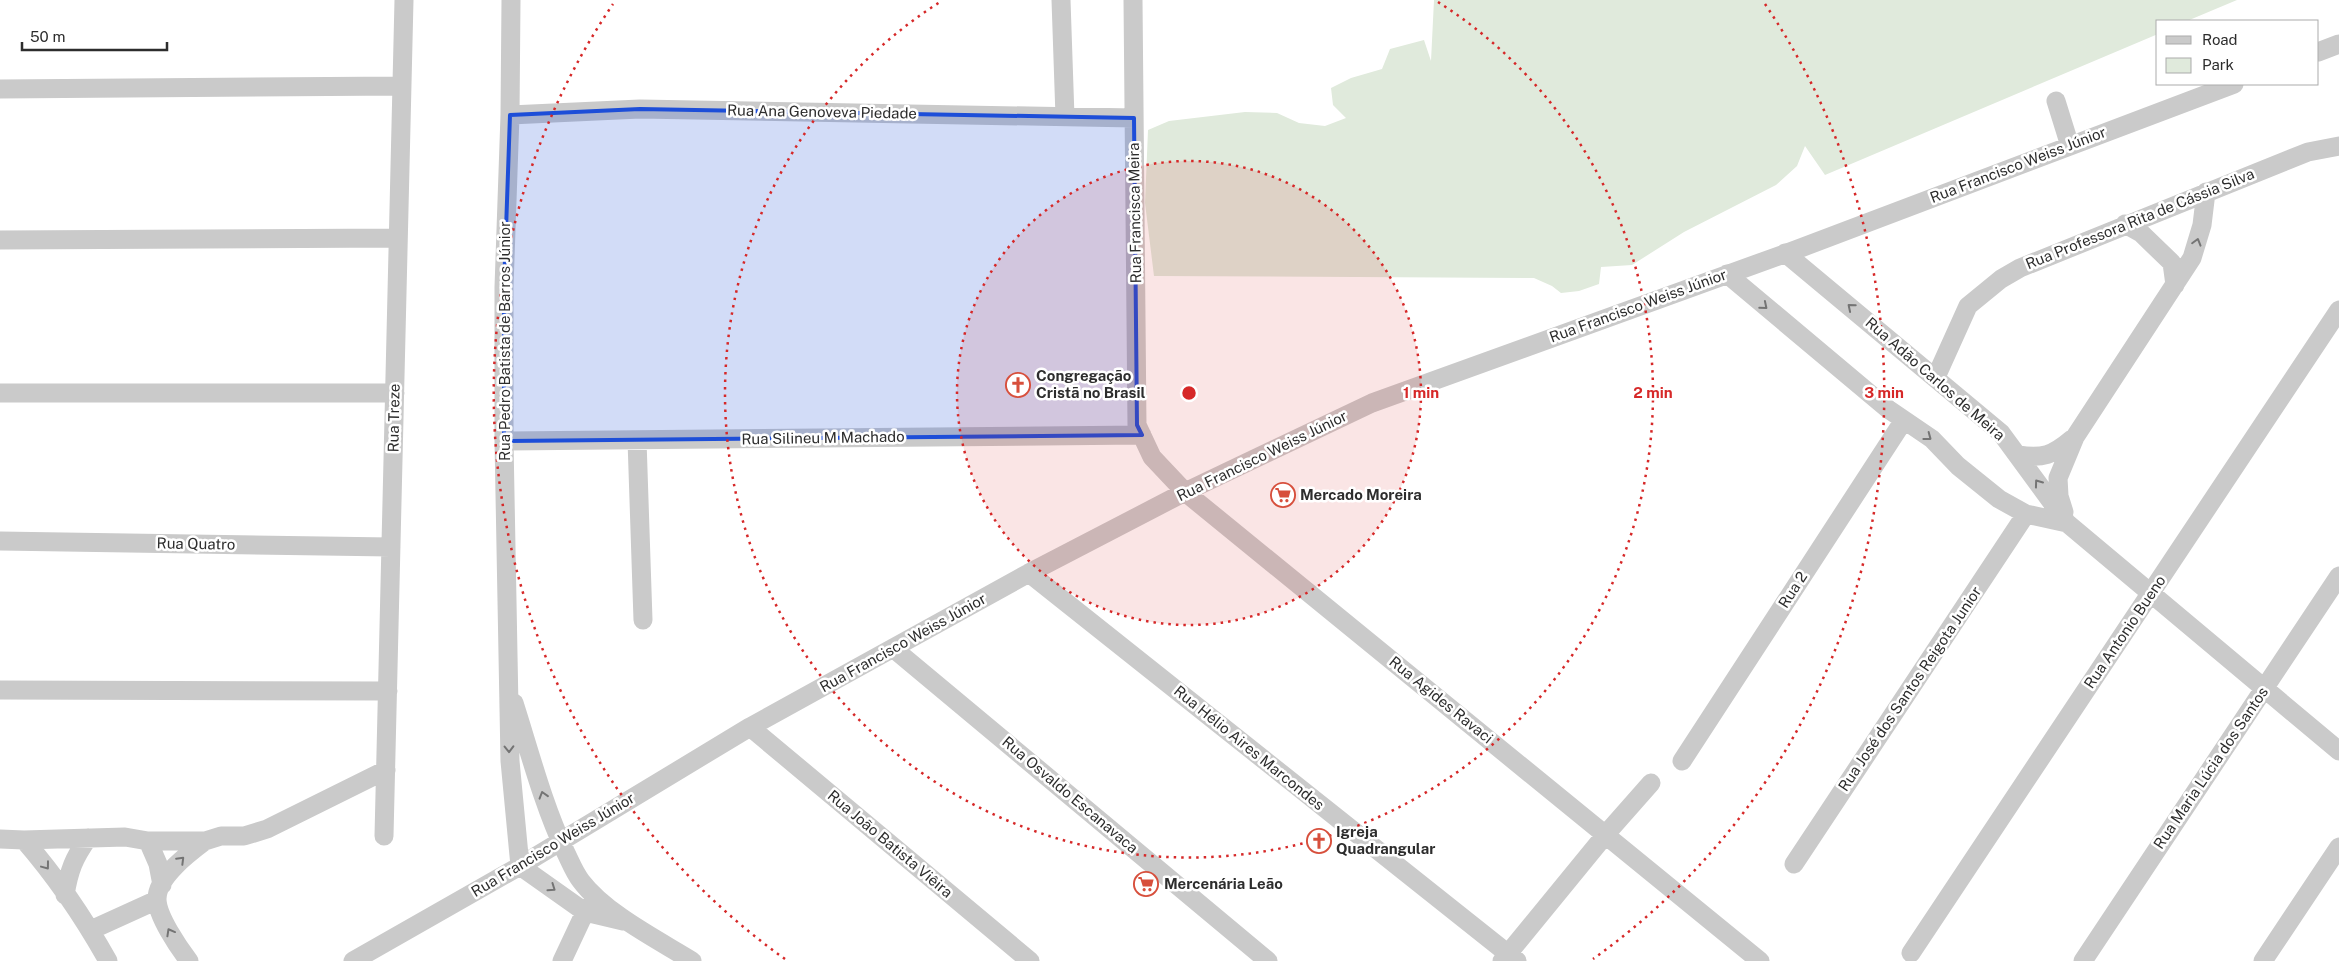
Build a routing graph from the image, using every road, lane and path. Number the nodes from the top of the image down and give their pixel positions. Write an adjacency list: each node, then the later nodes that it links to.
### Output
1 (404, 0): 8 (street, Rua Treze)
2 (511, 0): 11 (street, Rua Pedro Batista de Barros Júnior)
3 (1060, 0): 12 (street)
4 (1133, 0): 13 (street, Rua Francisca Meira)
5 (2339, 44): 6 (street)
6 (2319, 52)
7 (2231, 85): 14 (street, Rua Francisco Weiss Júnior)
8 (402, 86): 9 (street); 18 (street, Rua Treze)
9 (0, 89)
10 (2056, 101): 14 (street)
11 (510, 115): 12 (street, Rua Ana Genoveva Piedade); 31 (street, Rua Pedro Batista de Barros Júnior)
12 (1065, 116): 13 (street, Rua Ana Genoveva Piedade)
13 (1134, 118): 28 (street, Rua Francisca Meira)
14 (2070, 146): 20 (street, Rua Francisco Weiss Júnior)
15 (2339, 146): 16 (street, Rua Professora Rita de Cássia Silva)
16 (2206, 192): 17 (street, Rua Professora Rita de Cássia Silva); 22 (street, one-way to 16)
17 (2125, 224): 22 (street); 24 (street, Rua Professora Rita de Cássia Silva)
18 (398, 238): 19 (street); 26 (street, Rua Treze)
19 (0, 240)
20 (1786, 253): 21 (street, Rua Francisco Weiss Júnior); 24 (street, Rua Adão Carlos de Meira, one-way to 20)
21 (1727, 274): 27 (street, Rua Adão Carlos de Meira, one-way to 27); 33 (street, Rua Francisco Weiss Júnior)
22 (2175, 285): 29 (street)
23 (2339, 310): 40 (street, Rua Antonio Bueno)
24 (1936, 377): 32 (street, Rua Adão Carlos de Meira)
25 (0, 393): 26 (street)
26 (395, 393): 37 (street, Rua Treze)
27 (1904, 420): 34 (street, Rua Adão Carlos de Meira, one-way to 34); 49 (street, Rua 2)
28 (1140, 430): 30 (street, Rua Silineu M Machado); 33 (street, Rua Agides Ravaci)
29 (2075, 436): 32 (street); 35 (street)
30 (637, 440): 31 (street, Rua Silineu M Machado); 41 (street)
31 (504, 441): 43 (street, Rua Pedro Batista de Barros Júnior)
32 (2018, 456): 35 (street, Rua Adão Carlos de Meira, one-way to 32)
33 (1185, 492): 38 (street, Rua Francisco Weiss Júnior); 52 (street, Rua Agides Ravaci)
34 (2026, 514): 35 (street, Rua Adão Carlos de Meira); 61 (street, Rua José dos Santos Reigota Junior)
35 (2067, 522): 40 (street, Rua Adão Carlos de Meira)
36 (0, 542): 37 (street, Rua Quatro)
37 (391, 547): 46 (street, Rua Treze)
38 (1029, 572): 42 (street, Rua Francisco Weiss Júnior); 68 (street, Rua Hélio Aires Marcondes)
39 (2339, 576): 44 (street, Rua Maria Lúcia dos Santos)
40 (2151, 594): 44 (street, Rua Adão Carlos de Meira); 67 (street, Rua Antonio Bueno)
41 (644, 620)
42 (894, 649): 47 (street, Rua Francisco Weiss Júnior); 75 (street, Rua Osvaldo Escanavaca)
43 (508, 683): 57 (street, Rua Pedro Batista de Barros Júnior, one-way to 43); 62 (street, Rua Pedro Batista de Barros Júnior, one-way to 62)
44 (2264, 688): 48 (street, Rua Adão Carlos de Meira); 77 (street, Rua Maria Lúcia dos Santos)
45 (0, 690): 46 (street)
46 (388, 691): 50 (street, Rua Treze)
47 (750, 727): 57 (street, Rua Francisco Weiss Júnior); 74 (street, Rua João Batista Viêira)
48 (2339, 751)
49 (1682, 760)
50 (386, 770): 53 (street, Rua Treze); 59 (street)
51 (1651, 784): 52 (street)
52 (1606, 834): 68 (street); 76 (street, Rua Agides Ravaci)
53 (384, 836)
54 (88, 838): 56 (street); 58 (street); 64 (street)
55 (0, 839): 56 (street)
56 (24, 840): 64 (street, one-way to 64)
57 (560, 840): 62 (street, Rua Francisco Weiss Júnior); 65 (street, Rua Pedro Batista de Barros Júnior)
58 (148, 841): 59 (street); 63 (street)
59 (205, 841): 63 (street, one-way to 59)
60 (2339, 847): 78 (street)
61 (1794, 864)
62 (520, 866): 65 (street, one-way to 65); 71 (street, Rua Francisco Weiss Júnior)
63 (159, 892): 66 (street); 70 (street, one-way to 63)
64 (65, 895): 66 (street)
65 (591, 905): 72 (street); 73 (street)
66 (91, 930): 69 (street)
67 (1911, 954)
68 (1509, 959)
69 (108, 961)
70 (189, 961)
71 (353, 961)
72 (562, 961)
73 (692, 961)
74 (1030, 961)
75 (1268, 961)
76 (1760, 961)
77 (2083, 961)
78 (2263, 961)

